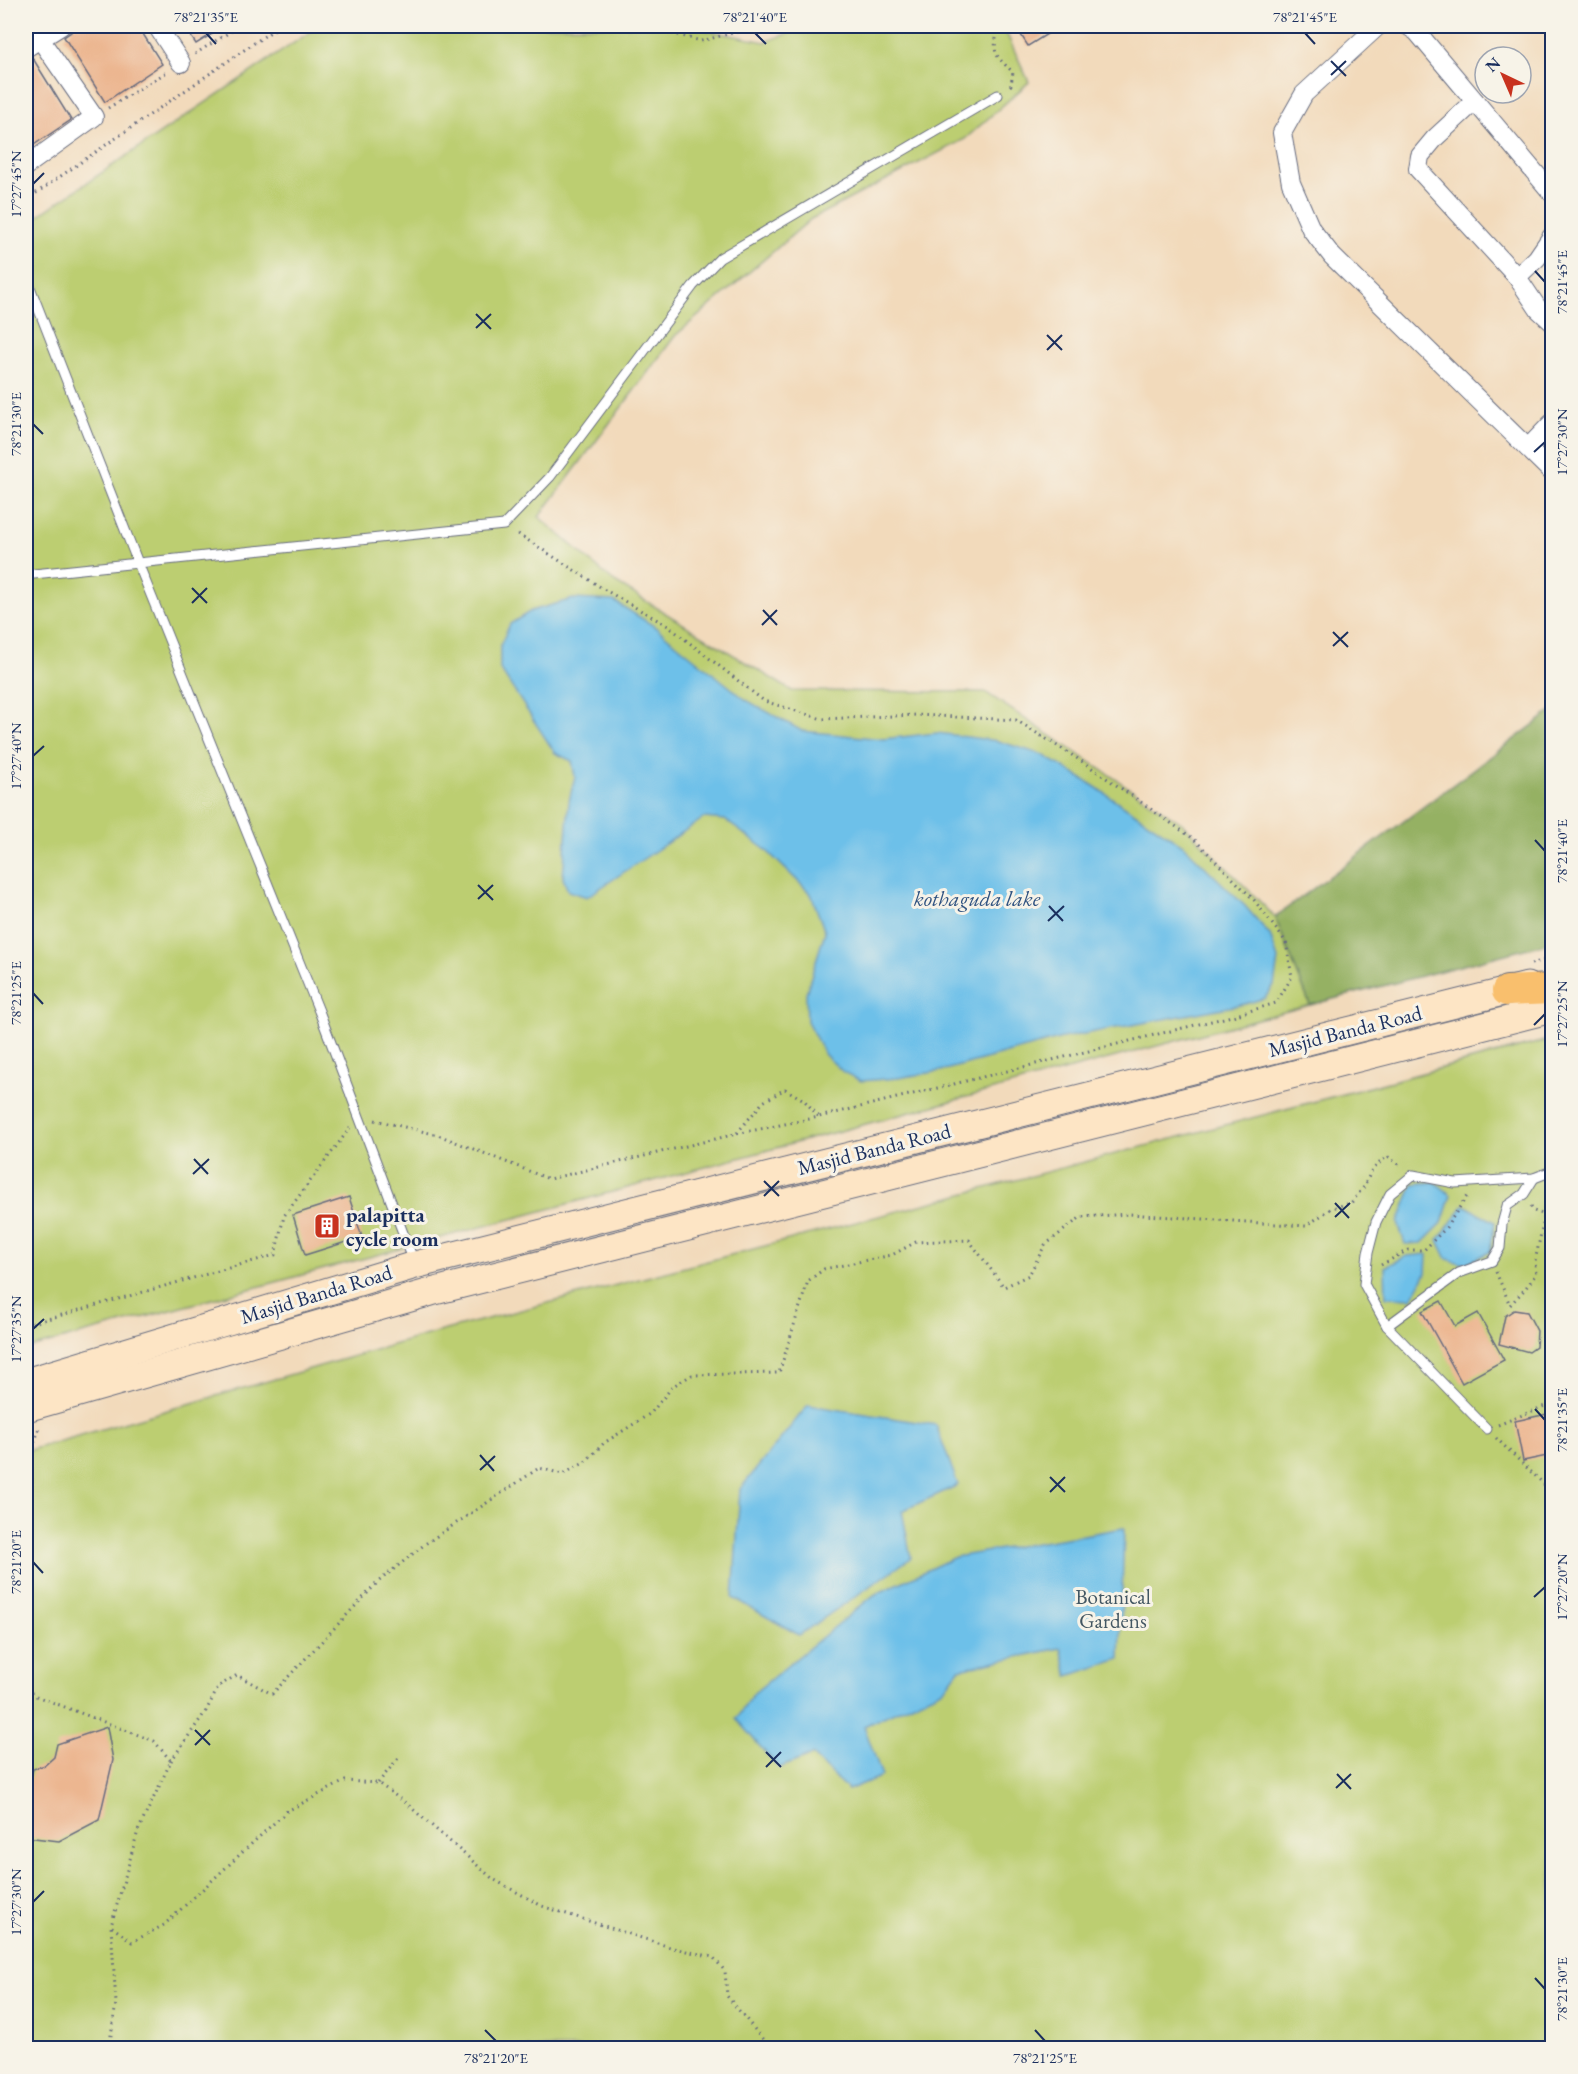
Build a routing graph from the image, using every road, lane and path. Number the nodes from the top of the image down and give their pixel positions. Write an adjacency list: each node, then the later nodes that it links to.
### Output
1 (61, 26): 10 (street)
2 (157, 26): 11 (street)
3 (239, 26): 11 (path)
4 (279, 26): 19 (path)
5 (643, 26): 6 (path)
6 (755, 26)
7 (998, 26): 12 (path)
8 (1378, 26): 25 (street)
9 (1408, 26): 13 (street)
10 (32, 38): 16 (street)
11 (181, 63): 16 (path)
12 (998, 95): 27 (lane)
13 (1473, 99)
14 (1473, 103): 21 (street)
15 (1478, 105): 18 (street)
16 (94, 117): 17 (street)
17 (26, 166)
18 (1552, 193)
19 (26, 200)
20 (1552, 236): 21 (street)
21 (1517, 276): 23 (street)
22 (26, 277): 28 (lane)
23 (1552, 322)
24 (1552, 423): 25 (street)
25 (1528, 448): 26 (street)
26 (1552, 472)
27 (504, 525): 28 (lane); 35 (path)
28 (138, 563): 29 (lane); 34 (lane)
29 (34, 574)
30 (1552, 980): 32 (main road, Masjid Banda Road)
31 (1552, 989): 32 (main road)
32 (1507, 991): 46 (main road, Masjid Banda Road)
33 (1552, 1009): 52 (main road, Masjid Banda Road)
34 (359, 1117): 37 (path); 46 (lane); 48 (path)
35 (819, 1117): 37 (path); 37 (path)
36 (1552, 1125): 38 (path)
37 (736, 1134)
38 (1550, 1172): 40 (lane)
39 (1413, 1175): 41 (lane); 47 (lane); 58 (path)
40 (1534, 1178): 41 (lane); 42 (lane)
41 (1476, 1182): 47 (path)
42 (1524, 1194): 44 (path); 45 (lane)
43 (1552, 1212): 44 (path)
44 (1545, 1215): 45 (path)
45 (1492, 1261): 49 (lane)
46 (415, 1265): 50 (main road, Masjid Banda Road)
47 (1366, 1273): 49 (lane)
48 (26, 1325)
49 (1387, 1326): 53 (lane)
50 (26, 1382)
51 (1552, 1403): 53 (path)
52 (36, 1405): 54 (path)
53 (1487, 1429): 55 (path)
54 (26, 1477)
55 (1552, 1492)
56 (26, 1689): 58 (path)
57 (400, 1756): 59 (path)
58 (171, 1761): 60 (path)
59 (378, 1783): 60 (path); 62 (path)
60 (111, 1926): 61 (path)
61 (109, 2049)
62 (770, 2049)

